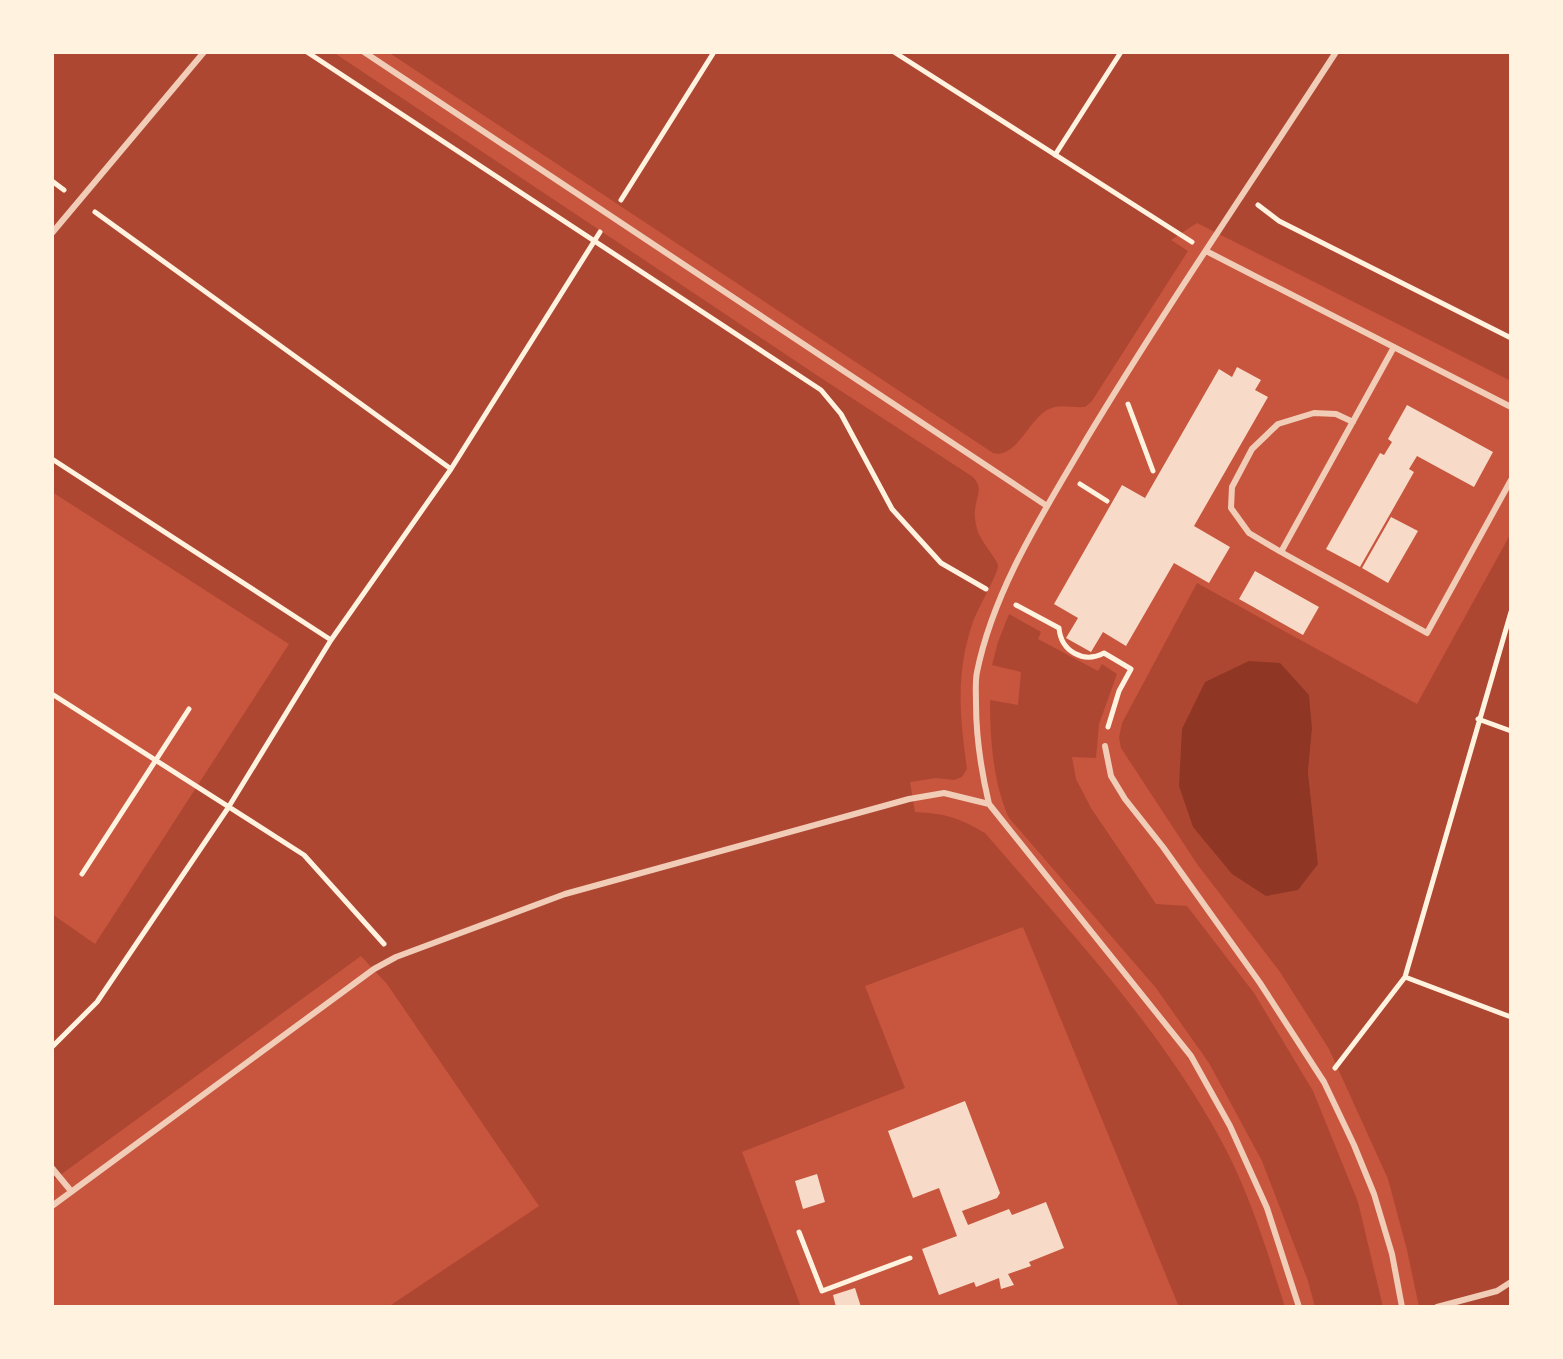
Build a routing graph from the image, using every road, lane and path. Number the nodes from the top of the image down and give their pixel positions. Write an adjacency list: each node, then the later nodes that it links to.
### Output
1 (204, 52): 11 (lane)
2 (307, 52): 14 (path)
3 (364, 52): 12 (lane)
4 (714, 52): 12 (path)
5 (894, 52): 8 (path)
6 (1121, 52): 8 (path)
7 (1336, 52): 10 (lane)
8 (1055, 155): 15 (path)
9 (52, 181): 11 (path)
10 (1244, 194): 15 (lane); 16 (path)
11 (79, 201): 13 (lane); 22 (path)
12 (610, 216): 14 (path); 27 (lane)
13 (52, 233)
14 (595, 241): 22 (path); 29 (path)
15 (1206, 251): 17 (lane); 18 (lane)
16 (1511, 338)
17 (1394, 347): 19 (lane); 20 (lane)
18 (1120, 384): 23 (path); 24 (lane)
19 (1511, 407)
20 (1353, 422): 28 (lane); 28 (lane)
21 (52, 459): 31 (path)
22 (451, 469): 31 (path)
23 (1153, 471)
24 (1065, 476): 26 (path); 27 (lane)
25 (1511, 480): 28 (lane)
26 (1107, 501)
27 (1047, 506): 29 (lane)
28 (1281, 552)
29 (1001, 597): 36 (path); 38 (lane)
30 (1511, 612): 34 (path)
31 (331, 640): 39 (path)
32 (52, 694): 37 (path)
33 (189, 709): 37 (path)
34 (1478, 719): 35 (path); 42 (path)
35 (1511, 731)
36 (1105, 746): 45 (lane)
37 (155, 761): 39 (path); 40 (path)
38 (989, 804): 41 (lane); 52 (lane)
39 (228, 808): 41 (path); 44 (path)
40 (82, 874)
41 (396, 957): 47 (lane)
42 (1405, 977): 43 (path); 45 (path)
43 (1511, 1017)
44 (52, 1047)
45 (1324, 1082): 53 (lane)
46 (52, 1168): 47 (lane)
47 (71, 1191): 48 (lane)
48 (52, 1206)
49 (799, 1232): 50 (path)
50 (910, 1258)
51 (1511, 1282): 54 (lane)
52 (1299, 1307)
53 (1402, 1307)
54 (1437, 1307)

